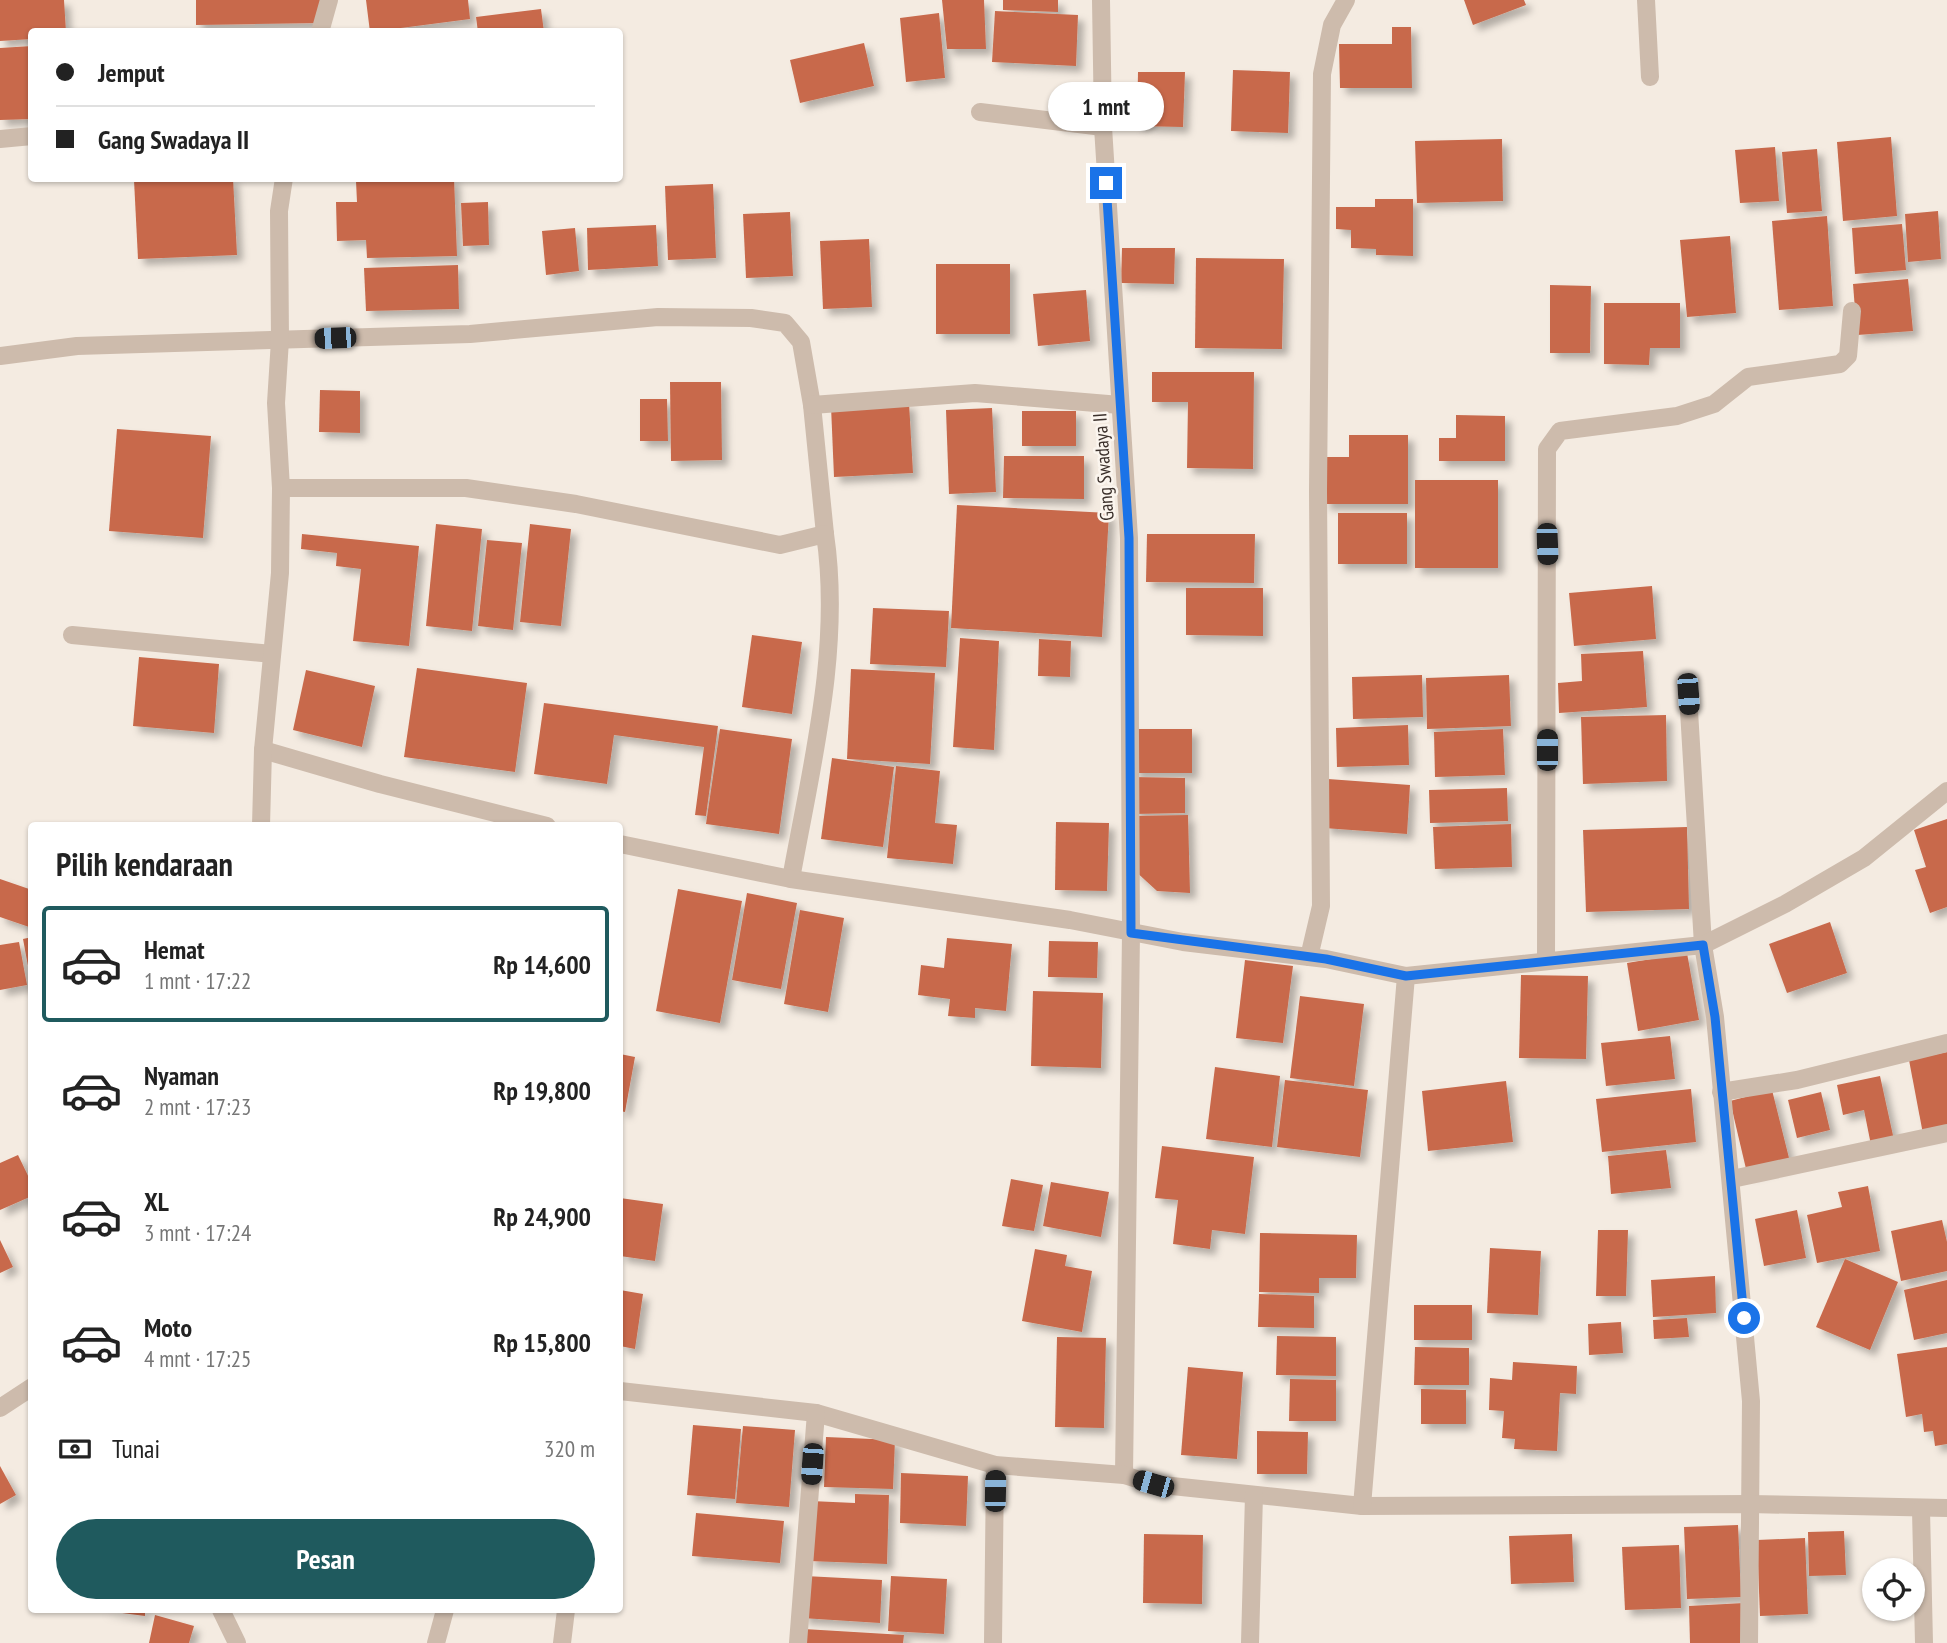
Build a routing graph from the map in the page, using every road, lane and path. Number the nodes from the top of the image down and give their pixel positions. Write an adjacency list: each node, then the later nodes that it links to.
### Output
1 (329, 0): 5 (street)
2 (1101, 0): 8 (street, Gang Swadaya II)
3 (1346, 0): 30 (street)
4 (1646, 0): 6 (street)
5 (321, 28)
6 (1650, 77)
7 (979, 112): 8 (street)
8 (1103, 127): 16 (street, Gang Swadaya II)
9 (28, 136): 10 (street)
10 (0, 139)
11 (283, 182): 13 (street)
12 (1852, 311): 31 (street)
13 (280, 340): 14 (street); 15 (street); 17 (street)
14 (0, 356)
15 (812, 405): 16 (street); 18 (street)
16 (1120, 405): 28 (street, Gang Swadaya II)
17 (281, 488): 18 (street); 20 (street)
18 (825, 534): 27 (street)
19 (72, 635): 20 (street)
20 (272, 654): 22 (street)
21 (1688, 694): 29 (street)
22 (263, 750): 24 (street); 25 (street)
23 (1947, 792): 29 (street)
24 (261, 822)
25 (531, 822)
26 (623, 845): 27 (street)
27 (791, 879): 28 (street)
28 (1131, 933): 30 (street); 42 (street, Gang Swadaya II)
29 (1703, 945): 31 (street); 34 (street)
30 (1310, 957): 32 (street)
31 (1546, 961): 32 (street)
32 (1406, 976): 45 (street)
33 (1947, 1043): 34 (street)
34 (1721, 1092): 36 (street)
35 (1947, 1133): 36 (street)
36 (1732, 1179): 44 (street)
37 (28, 1390): 39 (street)
38 (623, 1391): 40 (street)
39 (0, 1408)
40 (816, 1413): 41 (street); 54 (street)
41 (995, 1465): 42 (street); 55 (street)
42 (1124, 1475): 43 (street)
43 (1254, 1494): 45 (street); 56 (street)
44 (1749, 1504): 45 (street); 47 (street); 57 (street)
45 (1362, 1506)
46 (1947, 1508): 47 (street)
47 (1922, 1510): 58 (street)
48 (222, 1613): 51 (street)
49 (444, 1613): 52 (street)
50 (566, 1613): 53 (street)
51 (237, 1643)
52 (436, 1643)
53 (562, 1643)
54 (798, 1643)
55 (993, 1643)
56 (1250, 1643)
57 (1749, 1643)
58 (1924, 1643)

